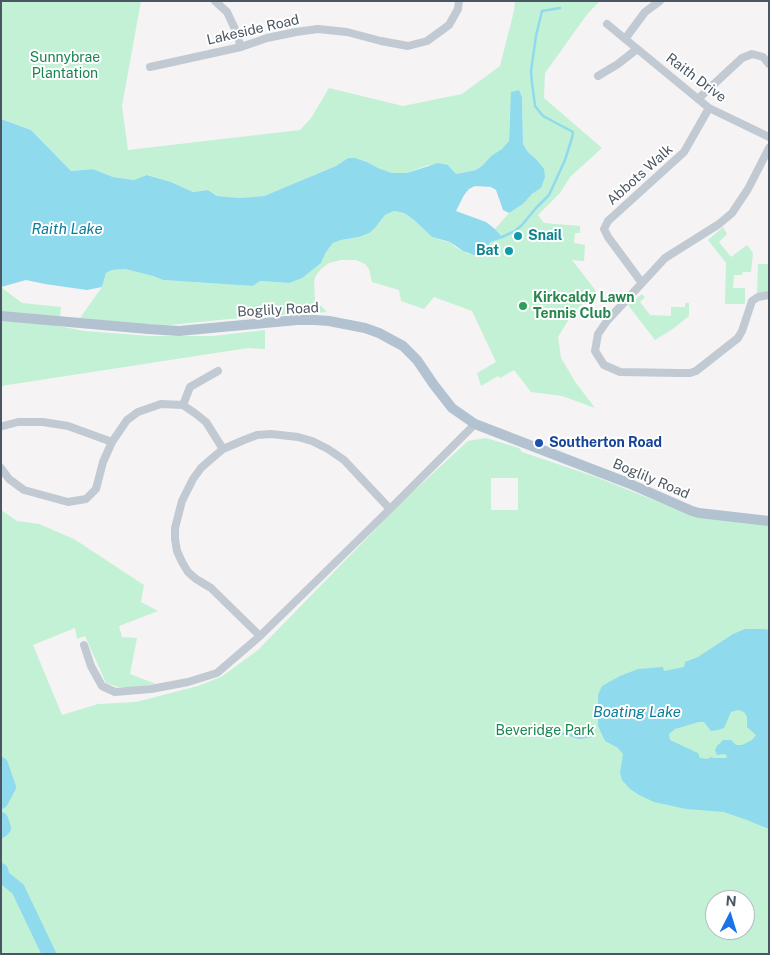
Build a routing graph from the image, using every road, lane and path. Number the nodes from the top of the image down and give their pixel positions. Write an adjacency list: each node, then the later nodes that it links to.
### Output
1 (215, 1): 6 (street)
2 (459, 1): 6 (street, Lakeside Road)
3 (660, 1): 5 (street)
4 (607, 24): 5 (street, Raith Drive)
5 (625, 39): 7 (street, Raith Drive)
6 (241, 47): 9 (street, Lakeside Road)
7 (637, 49): 10 (street); 11 (street, Raith Drive)
8 (769, 64): 11 (street)
9 (150, 67)
10 (598, 76)
11 (698, 99): 12 (street, Raith Drive)
12 (708, 108): 13 (street, Raith Drive); 15 (street, Abbots Walk)
13 (769, 136)
14 (769, 148): 15 (street)
15 (642, 283): 16 (street)
16 (769, 295)
17 (1, 316): 20 (main road, Boglily Road)
18 (218, 370): 19 (street)
19 (182, 405): 22 (street); 23 (street)
20 (475, 424): 25 (street); 26 (main road, Boglily Road)
21 (2, 426): 22 (street)
22 (112, 442): 24 (street)
23 (223, 449): 25 (street); 27 (street)
24 (1, 468)
25 (390, 509): 27 (street)
26 (769, 521)
27 (260, 636): 28 (street)
28 (84, 645)

